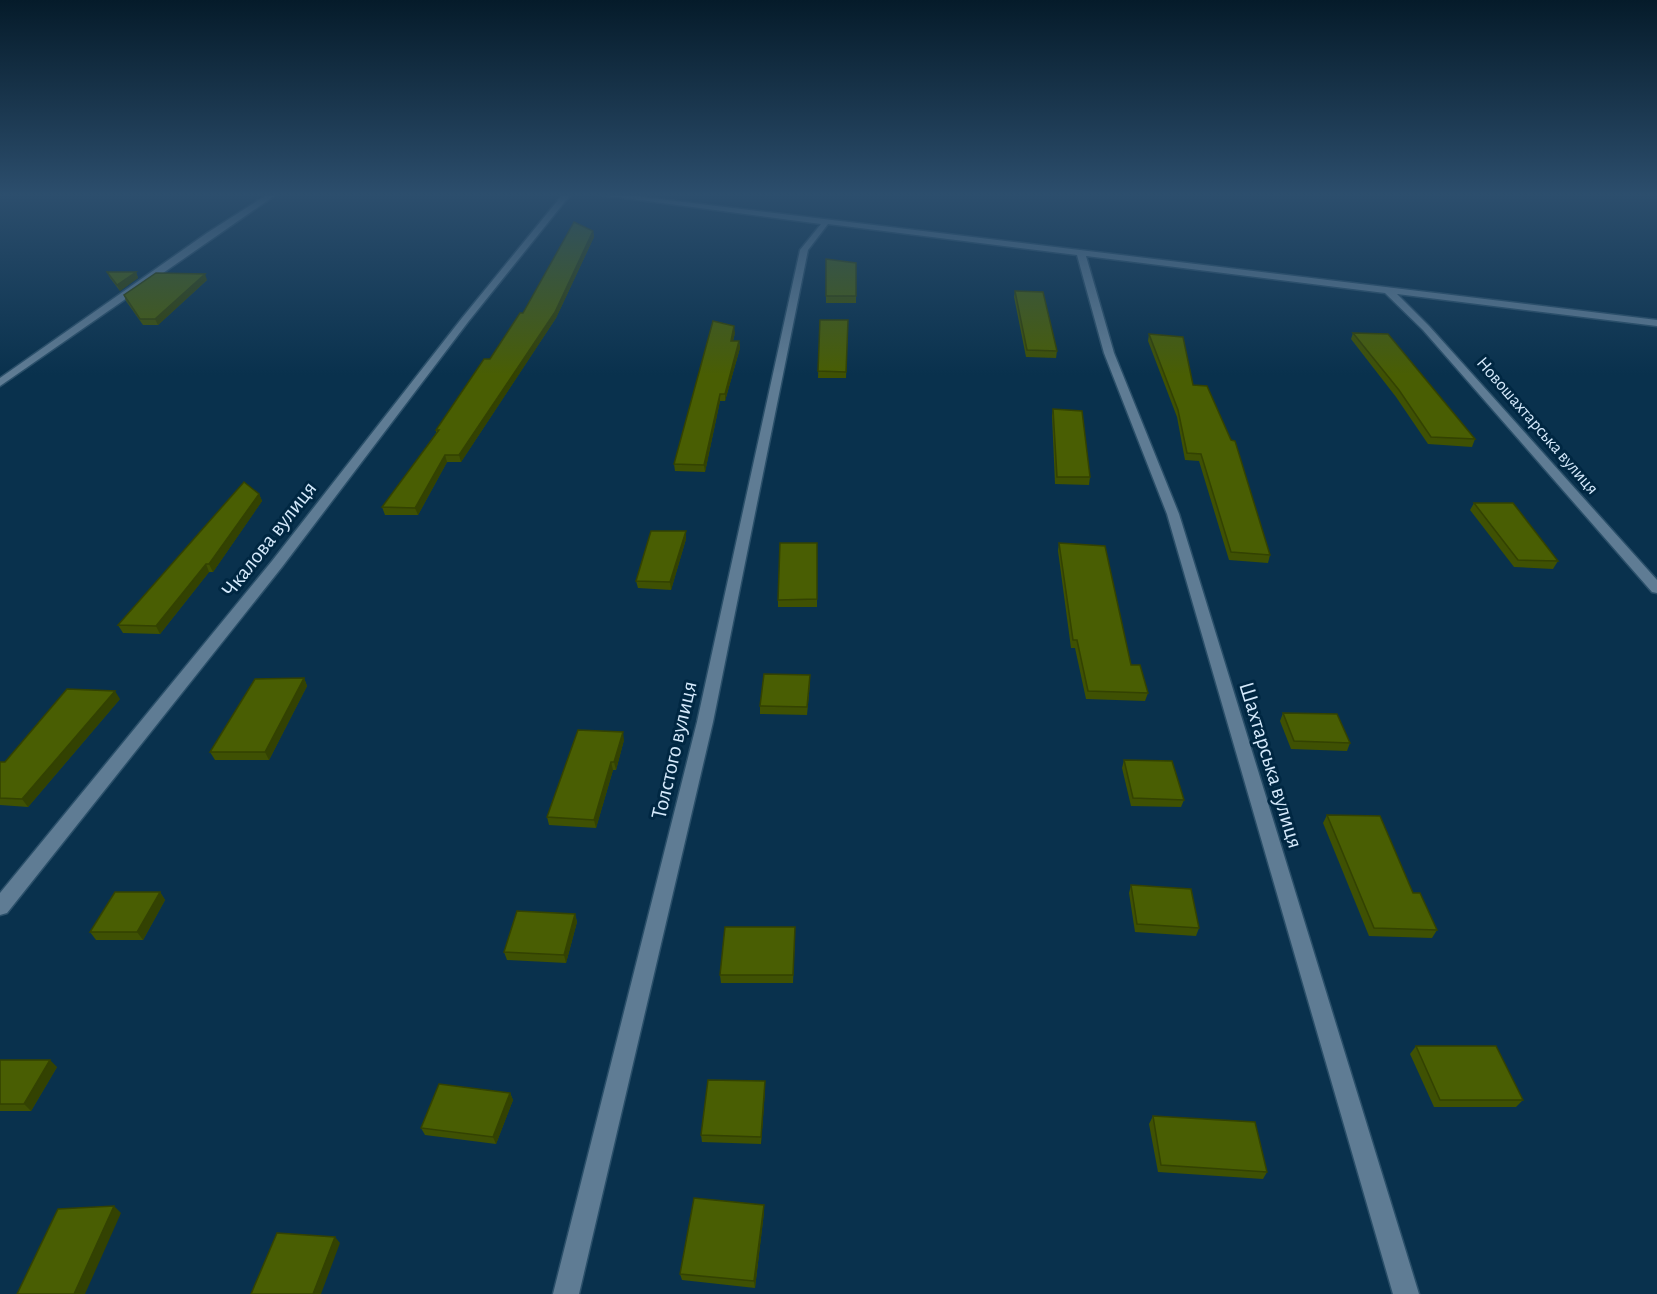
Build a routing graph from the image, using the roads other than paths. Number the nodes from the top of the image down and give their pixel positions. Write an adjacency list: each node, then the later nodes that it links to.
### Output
1 (182, 254): 8 (street)
2 (519, 254): 10 (street, Чкалова вулиця)
3 (803, 254): 11 (street, Толстого вулиця)
4 (1081, 254): 12 (street, Шахтарська вулиця)
5 (1084, 254): 6 (street)
6 (1387, 289): 7 (street); 9 (street, Новошахтарська вулиця)
7 (1657, 323)
8 (0, 383)
9 (1657, 588)
10 (0, 907)
11 (566, 1294)
12 (1406, 1294)

